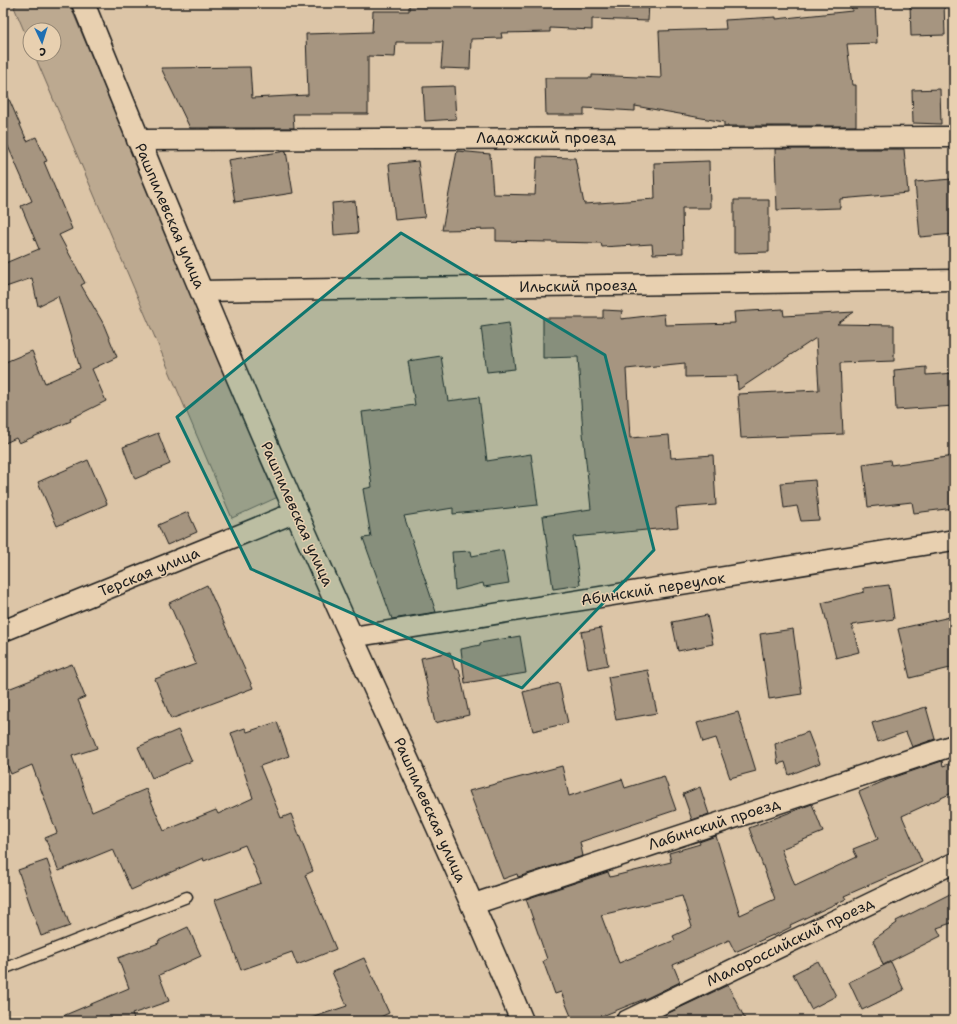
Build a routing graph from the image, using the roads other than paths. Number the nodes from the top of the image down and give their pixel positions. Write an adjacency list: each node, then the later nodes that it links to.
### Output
1 (83, 3): 3 (street, Рашпилевская улица)
2 (954, 137): 3 (street, Ладожский проезд)
3 (137, 140): 5 (street, Рашпилевская улица)
4 (954, 280): 5 (street, Ильский проезд)
5 (201, 291): 6 (street, Рашпилевская улица)
6 (296, 512): 8 (street, Терская улица); 9 (street, Рашпилевская улица)
7 (954, 540): 9 (street, Абинский переулок)
8 (3, 632)
9 (352, 637): 13 (street, Рашпилевская улица)
10 (954, 745): 13 (street, Лабинский проезд)
11 (954, 863): 16 (street, Малороссийский проезд)
12 (187, 897): 14 (lane)
13 (474, 904): 15 (street, Рашпилевская улица)
14 (3, 969)
15 (522, 1021)
16 (626, 1021)

